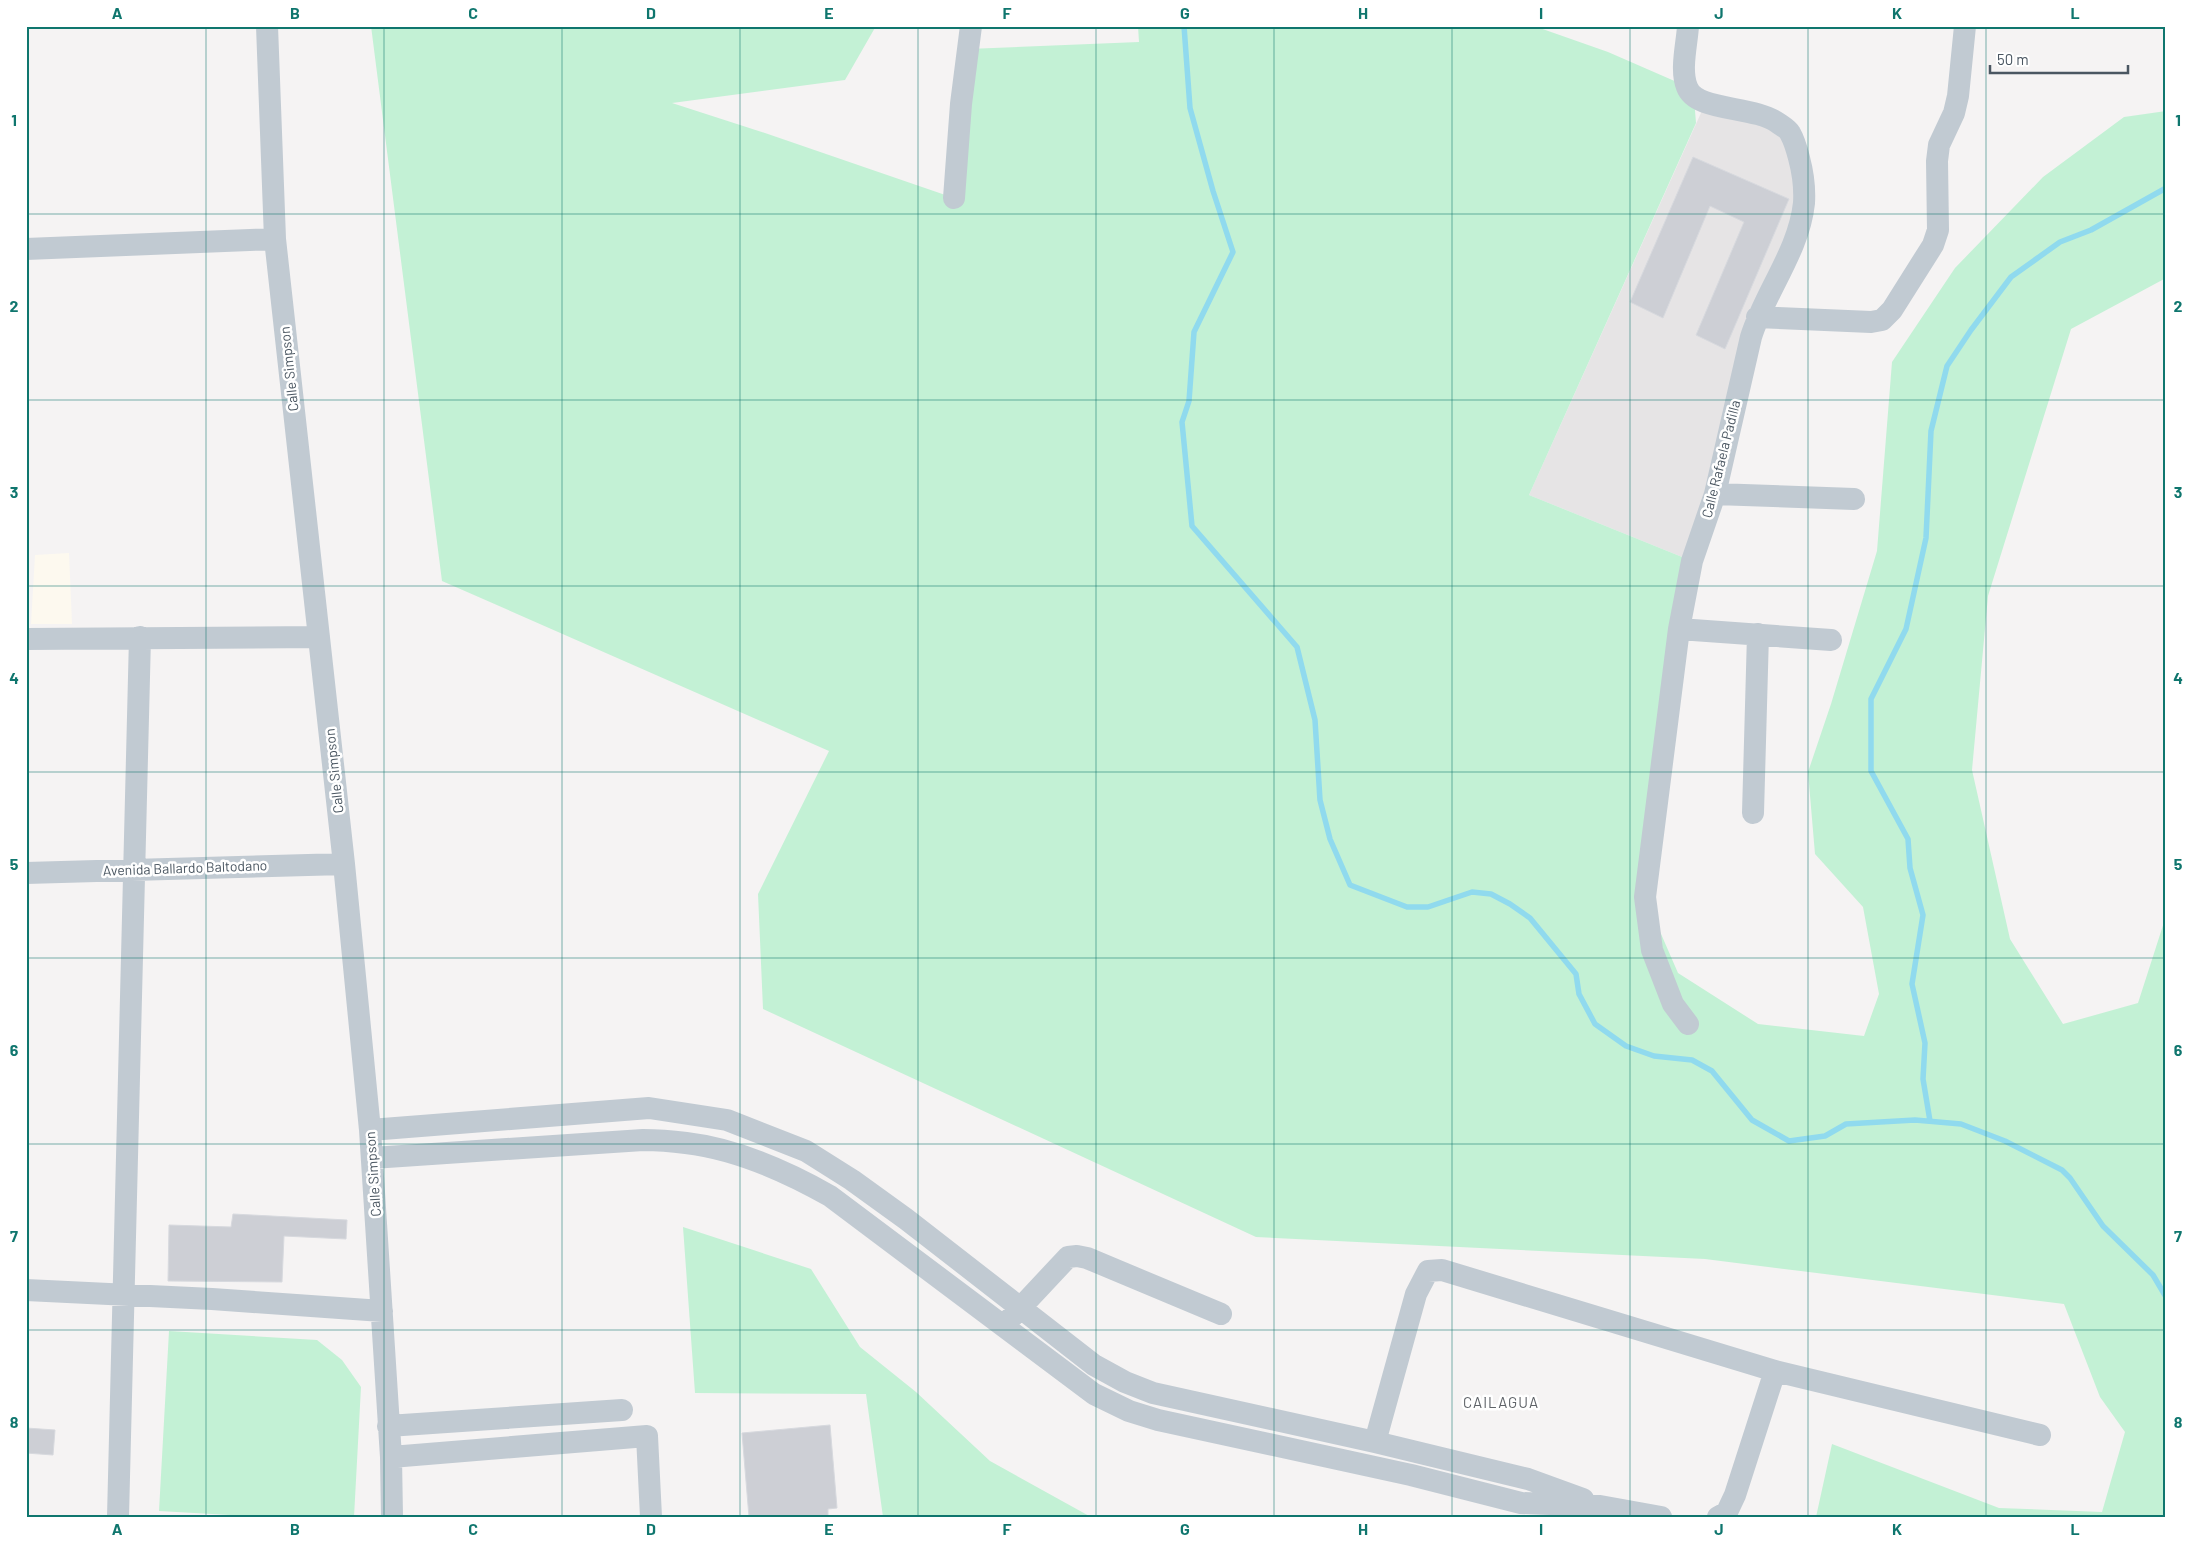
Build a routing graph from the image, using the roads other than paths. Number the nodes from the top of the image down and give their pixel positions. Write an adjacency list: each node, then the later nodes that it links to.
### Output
1 (267, 26): 6 (street, Calle Simpson)
2 (971, 26): 5 (street)
3 (1688, 26): 8 (street, Calle Rafaela Padilla)
4 (1965, 26): 8 (street)
5 (954, 198)
6 (275, 239): 7 (street); 14 (street, Calle Simpson)
7 (26, 249)
8 (1757, 317): 9 (street, Calle Rafaela Padilla)
9 (1715, 494): 10 (street); 11 (street, Calle Rafaela Padilla)
10 (1854, 499)
11 (1679, 629): 12 (street); 21 (street, Calle Rafaela Padilla)
12 (1758, 634): 16 (street); 17 (street)
13 (140, 637): 14 (street); 15 (street); 19 (street)
14 (319, 637): 18 (street, Calle Simpson)
15 (26, 639)
16 (1831, 640)
17 (1753, 813)
18 (344, 864): 19 (street, Avenida Ballardo Baltodano); 23 (street, Calle Simpson)
19 (133, 869): 20 (street, Avenida Ballardo Baltodano); 27 (street)
20 (26, 874)
21 (1688, 1024)
22 (570, 1114): 23 (street); 24 (street); 28 (street)
23 (370, 1130): 25 (street, Calle Simpson)
24 (573, 1144): 25 (street); 31 (street)
25 (372, 1158): 29 (street, Calle Simpson)
26 (26, 1290): 27 (street)
27 (123, 1294): 29 (street); 41 (street)
28 (1018, 1308): 30 (street); 31 (street); 36 (street)
29 (382, 1311): 34 (street, Calle Simpson)
30 (1221, 1314)
31 (1004, 1327): 39 (street)
32 (1775, 1371): 35 (street); 36 (street); 45 (street)
33 (622, 1410): 34 (street)
34 (388, 1426): 38 (street, Calle Simpson)
35 (2040, 1435)
36 (1375, 1442): 37 (street)
37 (1416, 1452): 39 (street); 40 (street)
38 (391, 1457): 42 (street, Calle Simpson); 43 (street)
39 (1411, 1475): 40 (street)
40 (1600, 1506): 44 (street)
41 (118, 1517)
42 (392, 1517)
43 (651, 1517)
44 (1661, 1517)
45 (1718, 1517)

